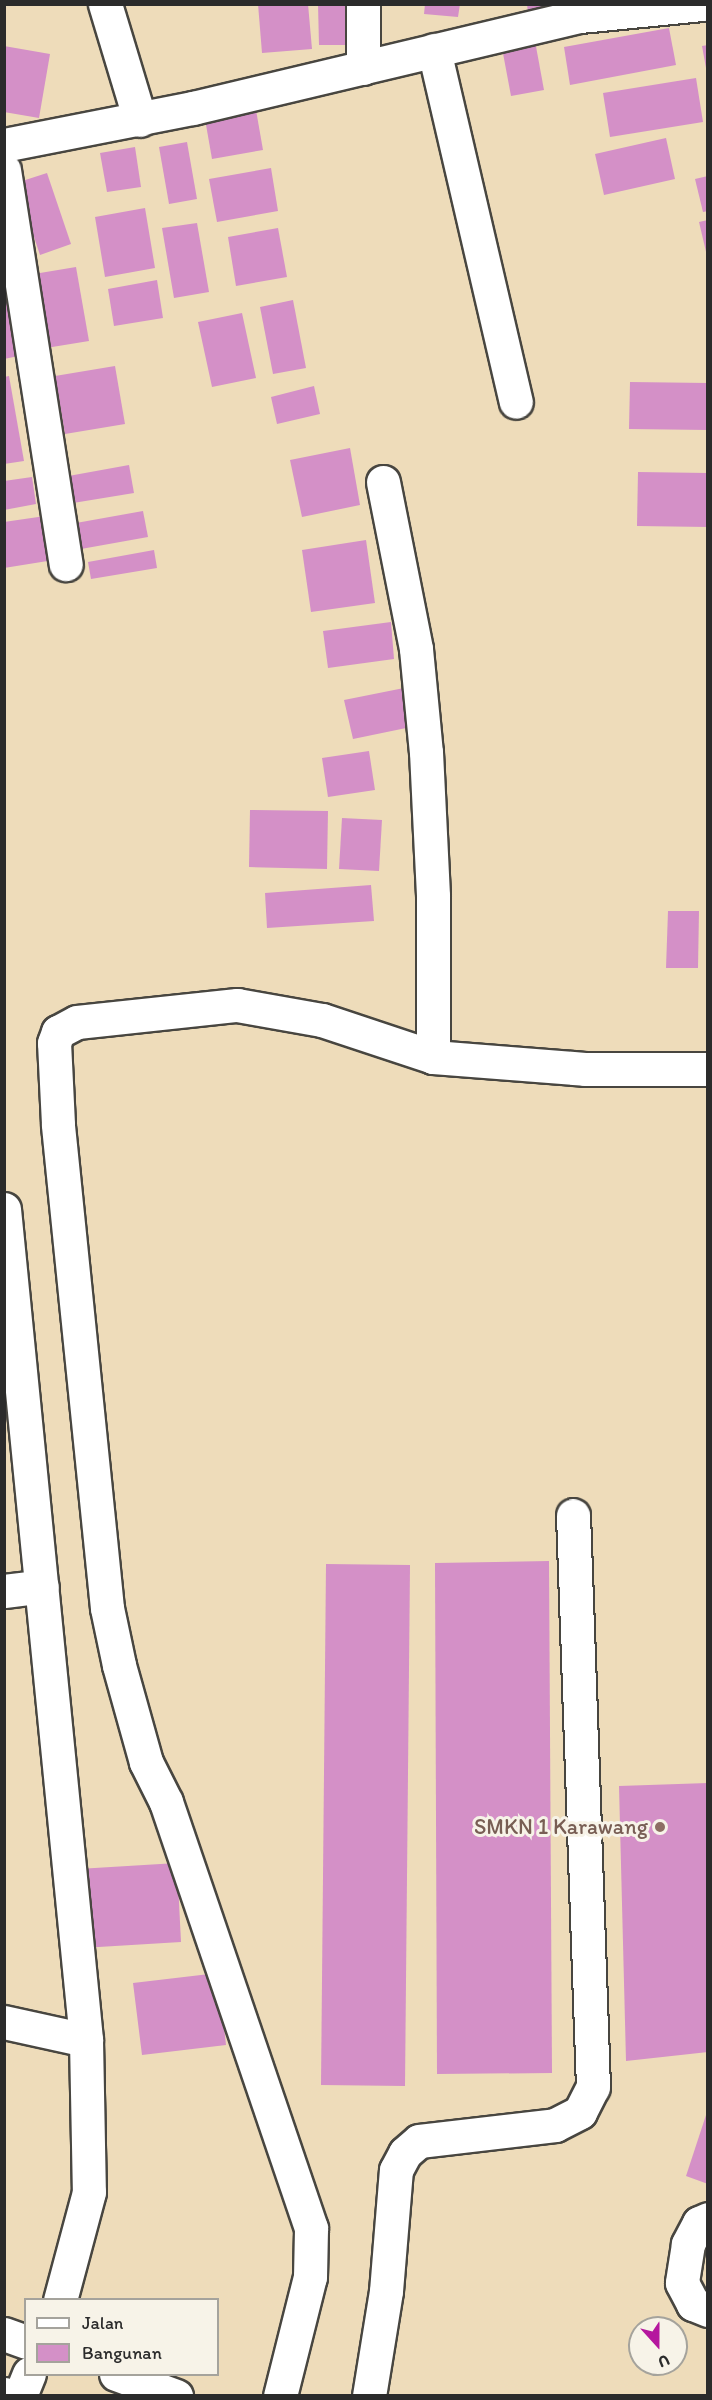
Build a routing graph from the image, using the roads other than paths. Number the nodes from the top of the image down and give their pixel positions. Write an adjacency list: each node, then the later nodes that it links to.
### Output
1 (105, 4): 6 (street)
2 (363, 4): 5 (street)
3 (702, 4): 4 (street)
4 (434, 50): 5 (street); 9 (street)
5 (363, 68): 6 (street)
6 (140, 120): 7 (street)
7 (4, 145)
8 (4, 170): 11 (street)
9 (516, 402)
10 (383, 482): 12 (street)
11 (66, 564)
12 (433, 1057): 13 (street); 27 (street)
13 (708, 1069)
14 (4, 1209): 16 (street)
15 (573, 1515): 28 (street)
16 (42, 1586): 17 (street); 19 (street)
17 (4, 1591)
18 (4, 2022): 19 (street)
19 (86, 2040): 21 (street)
20 (708, 2219): 22 (street)
21 (60, 2298)
22 (708, 2310)
23 (4, 2334): 24 (street)
24 (24, 2341)
25 (27, 2376): 29 (street)
26 (121, 2376): 30 (street)
27 (282, 2388)
28 (369, 2393)
29 (20, 2396)
30 (176, 2396)

